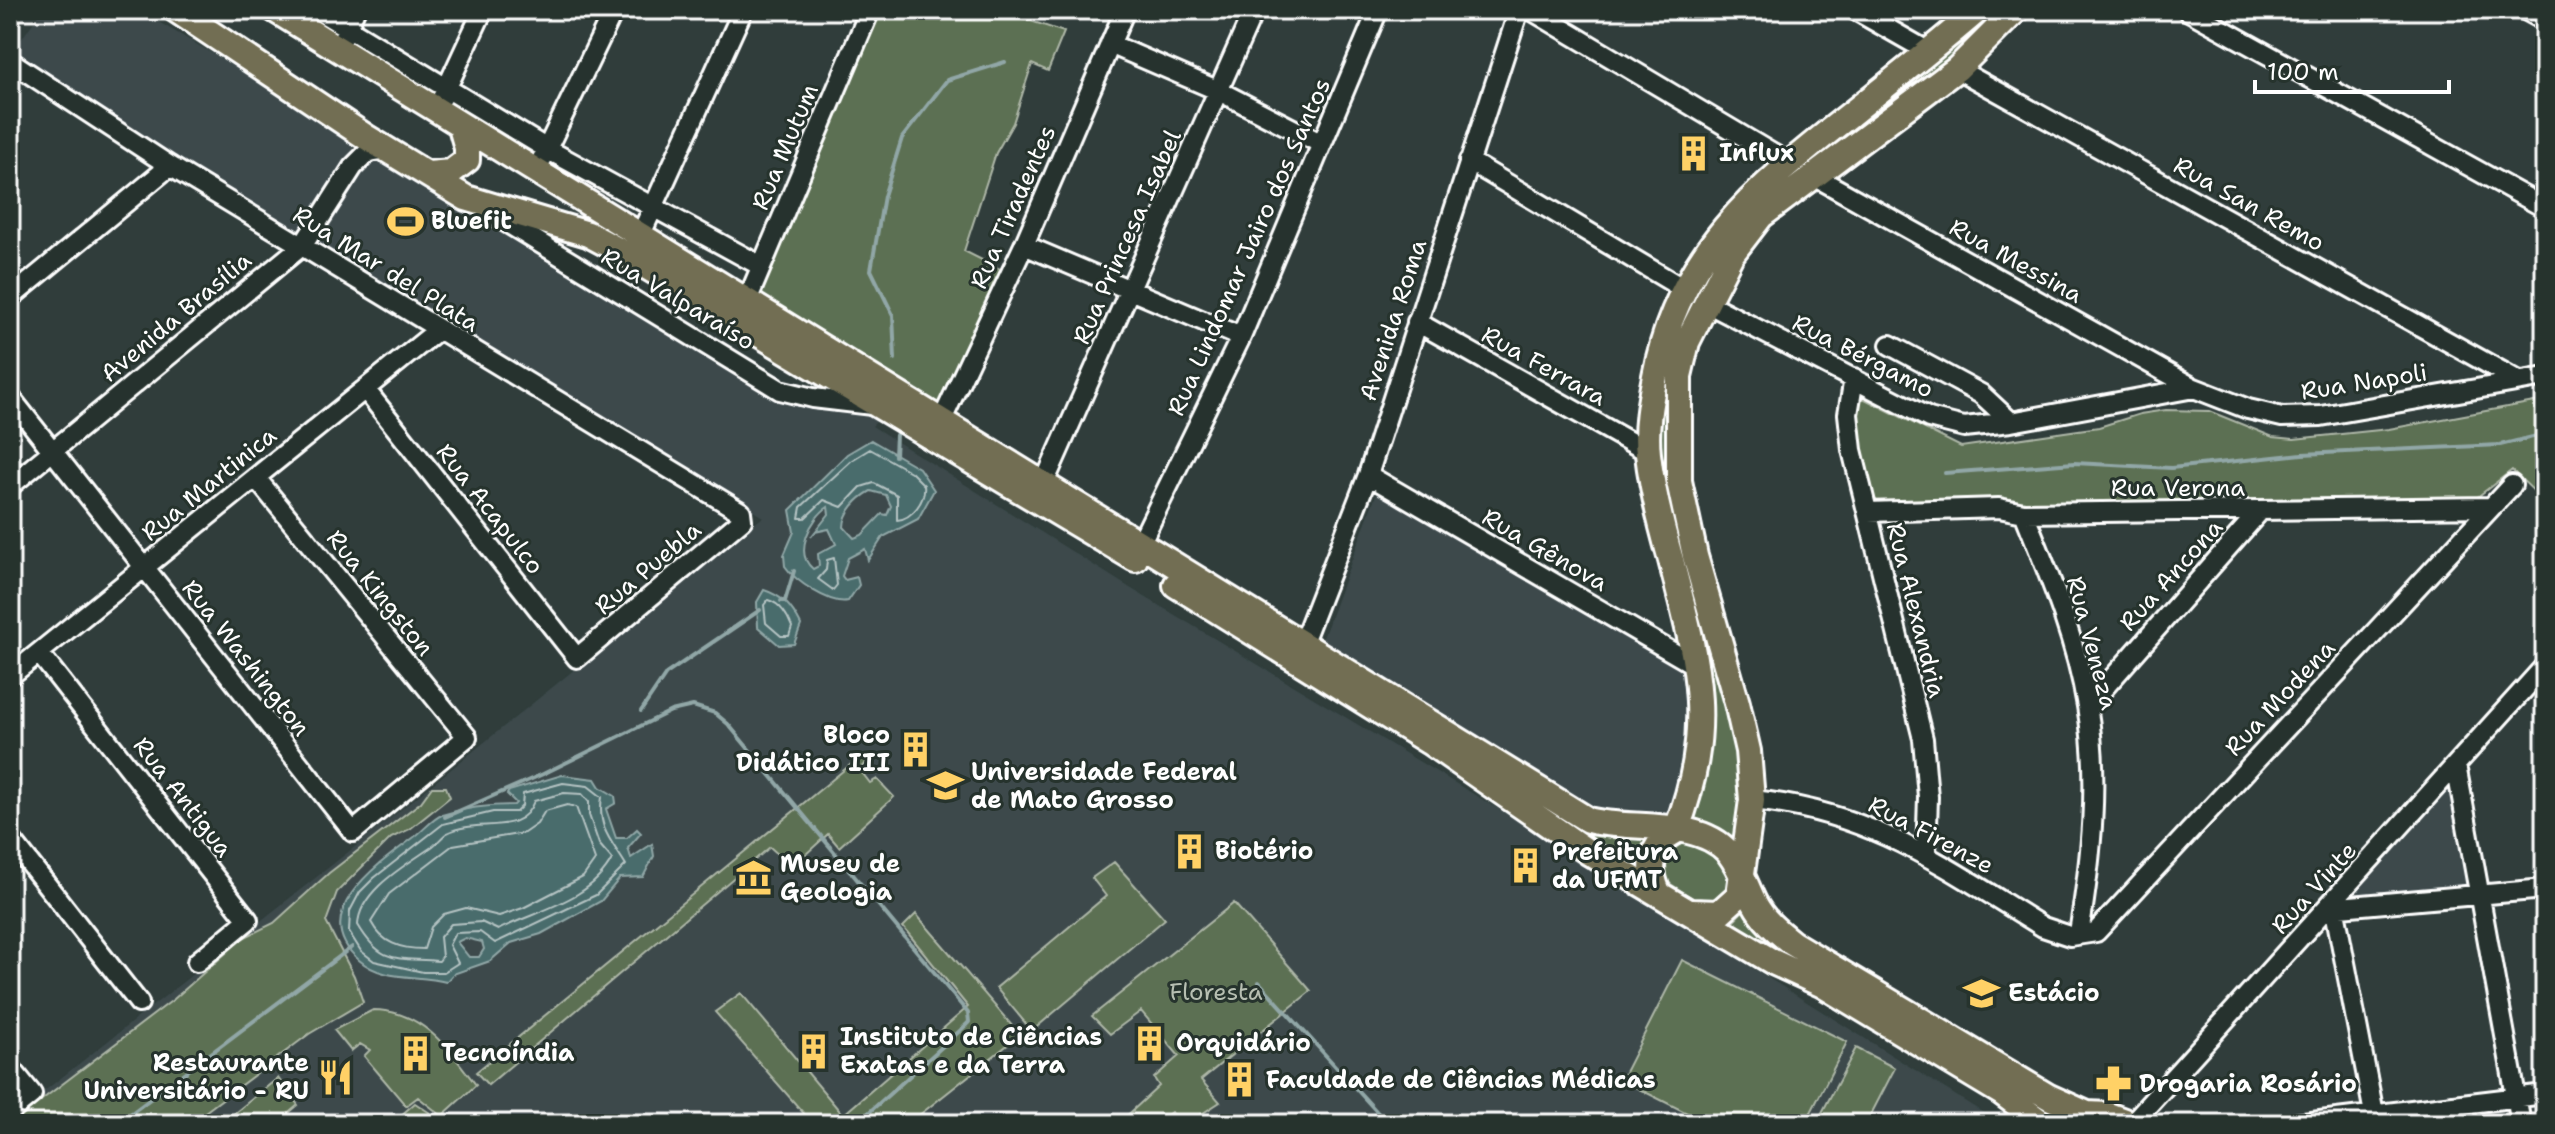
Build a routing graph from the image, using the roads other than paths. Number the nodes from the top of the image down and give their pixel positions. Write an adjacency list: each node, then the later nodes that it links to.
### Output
1 (176, 10): 28 (main road)
2 (275, 10): 20 (main road)
3 (318, 10): 20 (street)
4 (355, 10): 20 (street)
5 (483, 10): 25 (street)
6 (614, 10): 32 (street)
7 (743, 10): 40 (street)
8 (870, 10): 45 (street, Rua Mutum)
9 (1125, 10): 21 (street, Rua Tiradentes)
10 (1254, 10): 26 (street, Rua Princesa Isabel)
11 (1378, 10): 30 (street, Rua Lindomar Jairo dos Santos)
12 (1519, 10): 33 (street, Avenida Roma)
13 (1531, 10): 34 (street)
14 (1855, 10): 22 (street)
15 (1978, 10): 22 (main road)
16 (2187, 10): 41 (street)
17 (2525, 10): 19 (street)
18 (2004, 15): 24 (main road)
19 (2545, 21)
20 (343, 38): 25 (street); 27 (main road)
21 (1110, 44): 26 (street); 44 (street, Rua Tiradentes)
22 (1929, 52): 34 (main road)
23 (11, 60): 35 (street, Rua Mar del Plata)
24 (1957, 69): 38 (main road); 57 (street, Rua San Remo)
25 (446, 88): 27 (street); 32 (street)
26 (1219, 91): 30 (street); 47 (street, Rua Princesa Isabel)
27 (436, 112): 29 (main road)
28 (349, 126): 31 (main road); 36 (street)
29 (461, 127): 32 (main road); 37 (main road)
30 (1322, 144): 53 (street, Rua Lindomar Jairo dos Santos)
31 (386, 149): 36 (street, Avenida Brasília); 37 (main road)
32 (542, 159): 40 (street); 42 (main road)
33 (1469, 161): 46 (street); 51 (street, Avenida Roma)
34 (1788, 163): 46 (main road)
35 (170, 166): 43 (street, Rua Mar del Plata); 48 (street)
36 (353, 167): 43 (street, Avenida Brasília)
37 (429, 174): 39 (main road)
38 (1814, 176): 49 (main road); 58 (street, Rua Messina)
39 (466, 198): 61 (main road); 61 (street, Rua Valparaíso)
40 (655, 208): 42 (street); 45 (street)
41 (2545, 208)
42 (641, 234): 50 (main road)
43 (303, 245): 52 (street, Rua Mar del Plata); 64 (street, Avenida Brasília)
44 (1024, 245): 47 (street); 62 (street, Rua Tiradentes)
45 (761, 266): 50 (street, Rua Mutum)
46 (1682, 288): 65 (main road)
47 (1130, 289): 53 (street); 68 (street, Rua Princesa Isabel)
48 (10, 298)
49 (1705, 302): 56 (street, Rua Bérgamo); 88 (main road)
50 (746, 303): 62 (main road)
51 (1417, 322): 65 (street, Rua Ferrara); 66 (street, Avenida Roma)
52 (438, 330): 59 (street, Rua Martinica); 72 (street, Rua Mar del Plata)
53 (1241, 337): 76 (street, Rua Lindomar Jairo dos Santos)
54 (1890, 345): 63 (street)
55 (2545, 377): 57 (street, Rua Napoli)
56 (1854, 378): 63 (street, Rua Bérgamo); 73 (street, Rua Alexandria)
57 (2519, 381): 58 (street, Rua Napoli)
58 (2194, 388): 63 (street, Rua Bérgamo)
59 (365, 389): 67 (street, Rua Martinica); 80 (street, Rua Acapulco)
60 (10, 397): 64 (street, Rua Washington)
61 (877, 406): 94 (main road)
62 (941, 422): 68 (main road)
63 (2011, 422)
64 (53, 452): 70 (street, Avenida Brasília); 77 (street, Rua Washington)
65 (1648, 452): 82 (main road)
66 (1368, 475): 78 (street, Avenida Roma); 82 (street, Rua Gênova)
67 (256, 478): 77 (street, Rua Martinica); 86 (street, Rua Kingston)
68 (1044, 483): 76 (main road)
69 (2512, 485): 71 (street, Rua Modena)
70 (10, 486)
71 (2489, 507): 74 (street, Rua Verona); 98 (street, Rua Modena)
72 (741, 512): 80 (street, Rua Puebla)
73 (1868, 512): 75 (street, Rua Verona); 91 (street, Rua Alexandria)
74 (2259, 512): 75 (street, Rua Verona); 85 (street, Rua Ancona)
75 (2024, 513): 85 (street, Rua Veneza)
76 (1140, 544): 78 (main road)
77 (144, 568): 79 (street, Rua Martinica); 86 (street, Rua Washington)
78 (1303, 642): 89 (main road)
79 (39, 653): 83 (street, Rua Martinica); 99 (street, Rua Antigua)
80 (577, 658)
81 (2545, 666): 84 (street, Rua Vinte)
82 (1698, 667): 89 (main road)
83 (10, 676)
84 (2537, 682): 87 (street, Rua Vinte)
85 (2088, 706): 98 (street, Rua Veneza)
86 (467, 737)
87 (2456, 765): 95 (street); 96 (street, Rua Vinte)
88 (1752, 800): 91 (street, Rua Firenze); 92 (main road)
89 (1676, 831): 92 (main road); 94 (main road)
90 (10, 838): 100 (street)
91 (1926, 855): 98 (street, Rua Firenze)
92 (1742, 877): 97 (main road); 105 (main road)
93 (2545, 889): 95 (street)
94 (1658, 892): 97 (main road)
95 (2478, 895): 96 (street); 103 (street)
96 (2328, 908): 106 (street); 108 (street, Rua Vinte)
97 (1688, 911): 107 (main road)
98 (2079, 933)
99 (197, 962)
100 (139, 1003)
101 (10, 1067): 104 (street)
102 (2545, 1094): 103 (street)
103 (2516, 1098): 106 (street); 110 (street)
104 (10, 1112)
105 (2081, 1119): 108 (main road)
106 (2375, 1119): 109 (street)
107 (2043, 1124)
108 (2132, 1124)
109 (2295, 1124)
110 (2521, 1124)

